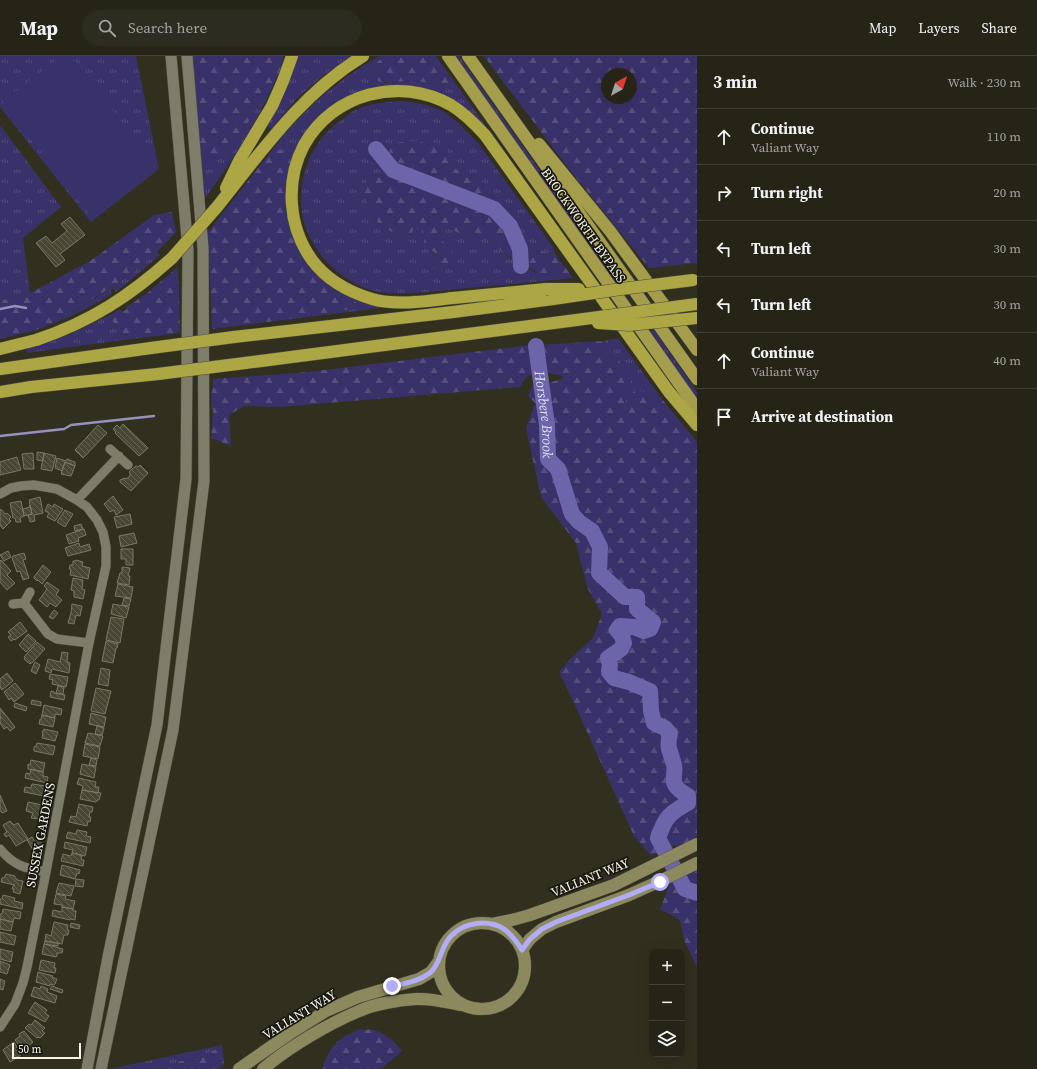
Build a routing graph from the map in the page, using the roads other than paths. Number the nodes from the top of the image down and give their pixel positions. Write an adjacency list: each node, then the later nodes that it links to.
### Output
1 (171, 56): 38 (street)
2 (187, 56): 39 (street)
3 (292, 56): 7 (highway)
4 (363, 56): 7 (highway)
5 (448, 56): 18 (highway, BROCKWORTH BYPASS)
6 (468, 57): 14 (highway); 16 (highway, BROCKWORTH BYPASS)
7 (217, 207): 13 (highway, bridge)
8 (695, 280): 9 (highway, bridge)
9 (621, 289): 15 (highway, bridge); 19 (highway, bridge)
10 (697, 304): 12 (highway, bridge)
11 (697, 318): 12 (highway, bridge)
12 (569, 322): 17 (highway, bridge)
13 (0, 349)
14 (697, 350)
15 (0, 369)
16 (697, 379)
17 (0, 392)
18 (697, 409)
19 (697, 426)
20 (110, 449): 21 (street)
21 (119, 456): 22 (street); 24 (street)
22 (128, 465)
23 (0, 494): 24 (street, SUSSEX GARDENS)
24 (77, 500): 28 (street, SUSSEX GARDENS)
25 (30, 592): 26 (street)
26 (24, 603): 27 (street); 28 (street)
27 (13, 604)
28 (89, 643): 32 (street, SUSSEX GARDENS)
29 (697, 844): 33 (main road, VALIANT WAY)
30 (0, 849): 32 (street)
31 (694, 865): 34 (main road)
32 (46, 872): 37 (street, SUSSEX GARDENS)
33 (490, 924): 34 (main road); 35 (main road)
34 (522, 950): 36 (main road)
35 (439, 961): 36 (main road); 40 (main road, VALIANT WAY)
36 (466, 1006): 41 (main road, VALIANT WAY)
37 (0, 1027)
38 (87, 1069)
39 (101, 1069)
40 (239, 1069)
41 (263, 1069)

